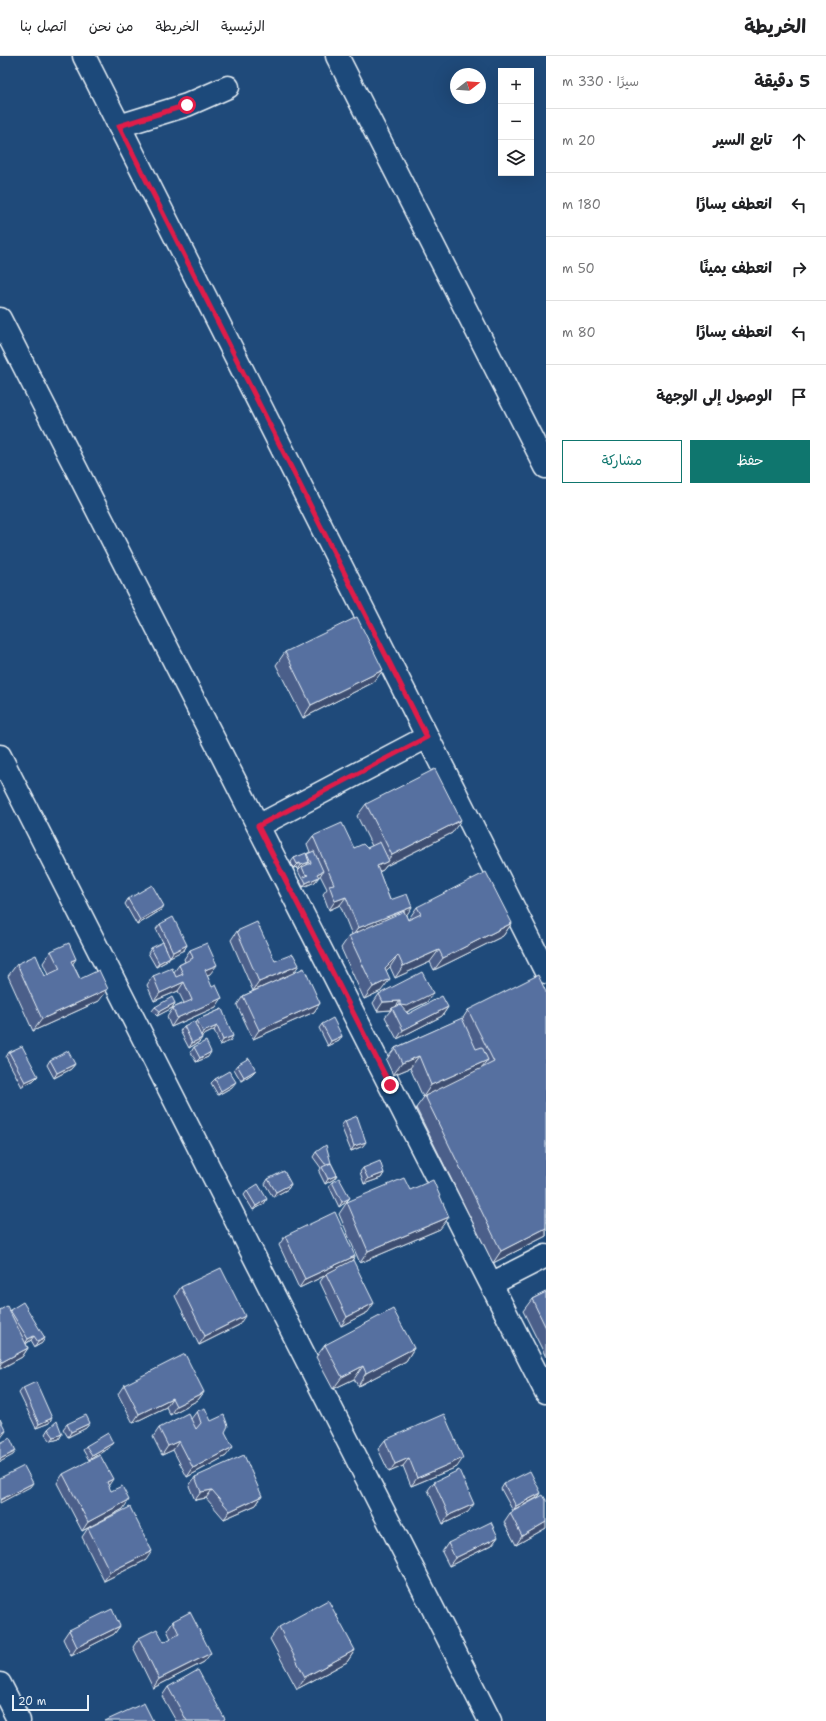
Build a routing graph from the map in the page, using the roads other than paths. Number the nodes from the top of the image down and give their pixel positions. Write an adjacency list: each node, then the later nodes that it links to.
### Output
1 (84, 56): 4 (street)
2 (336, 56): 6 (street)
3 (228, 87): 4 (street)
4 (119, 126): 7 (street)
5 (0, 319): 9 (street)
6 (546, 467)
7 (427, 737): 9 (street); 10 (street)
8 (0, 756): 16 (street)
9 (258, 826): 12 (street)
10 (546, 972)
11 (546, 1256): 12 (street)
12 (491, 1284): 13 (street)
13 (546, 1392)
14 (0, 1684): 15 (street)
15 (19, 1721)
16 (490, 1721)

